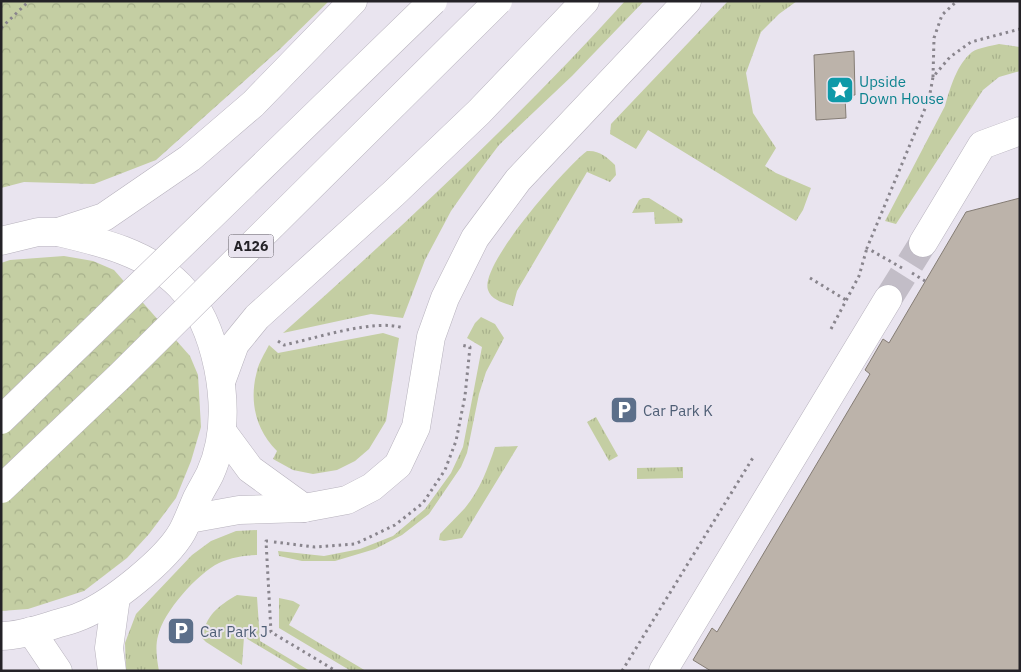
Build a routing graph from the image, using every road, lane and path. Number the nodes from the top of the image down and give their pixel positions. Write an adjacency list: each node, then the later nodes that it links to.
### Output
1 (29, 1): 9 (path)
2 (353, 1): 14 (main road)
3 (432, 1): 26 (main road, bridge)
4 (498, 1): 29 (main road, A126, bridge)
5 (586, 1): 25 (main road)
6 (687, 1): 11 (main road)
7 (706, 1): 11 (main road)
8 (957, 1): 12 (path)
9 (1, 28)
10 (1020, 29): 12 (path)
11 (623, 71): 30 (main road)
12 (933, 77): 17 (path)
13 (1020, 131): 16 (main road)
14 (58, 232): 15 (main road); 25 (main road)
15 (1, 241)
16 (923, 242)
17 (867, 248): 19 (path); 21 (path)
18 (810, 278): 21 (path)
19 (925, 281)
20 (888, 299): 40 (main road)
21 (846, 300): 23 (path)
22 (397, 326): 24 (path)
23 (829, 333)
24 (277, 340)
25 (221, 382): 27 (main road)
26 (1, 420)
27 (222, 431): 30 (main road); 31 (main road)
28 (758, 451): 39 (path)
29 (1, 489)
30 (304, 508): 31 (main road)
31 (189, 519): 33 (main road)
32 (267, 555): 38 (path)
33 (116, 597): 34 (main road); 37 (main road)
34 (31, 631): 35 (main road); 36 (main road)
35 (1, 636)
36 (58, 671)
37 (112, 671)
38 (336, 671)
39 (622, 671)
40 (663, 671)

